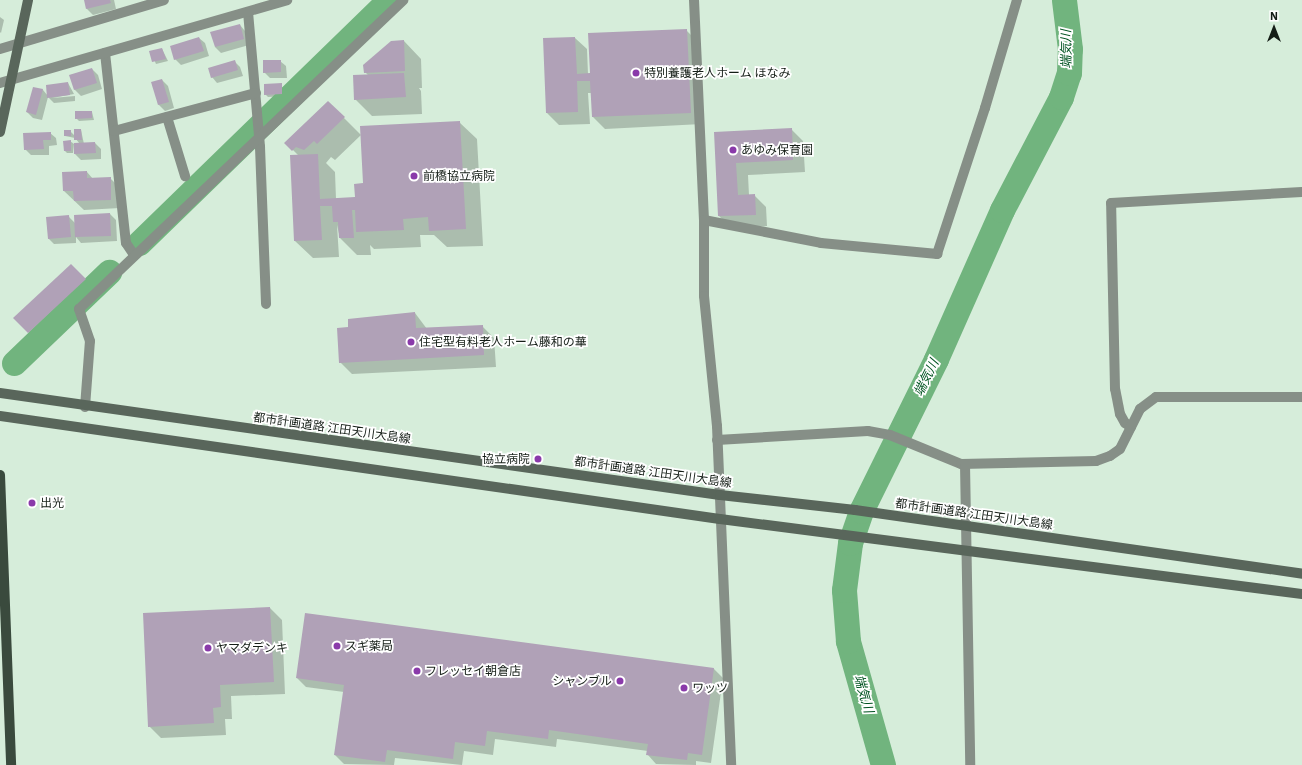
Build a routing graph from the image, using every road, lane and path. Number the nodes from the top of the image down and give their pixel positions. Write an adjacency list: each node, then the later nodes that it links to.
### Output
1 (28, 0): 8 (street)
2 (164, 0): 8 (street)
3 (404, 0): 17 (street)
4 (694, 0): 20 (street)
5 (1017, 0): 20 (street)
6 (282, 1): 7 (street)
7 (248, 12): 10 (street); 13 (street)
8 (19, 43): 9 (street); 11 (street)
9 (0, 49)
10 (105, 53): 11 (street); 15 (street)
11 (11, 80): 12 (street); 16 (street)
12 (0, 83)
13 (256, 93): 14 (street); 17 (street)
14 (167, 117): 15 (street); 18 (street)
15 (114, 131): 21 (street)
16 (0, 132)
17 (259, 136): 21 (street); 22 (street)
18 (185, 176)
19 (1302, 192): 27 (street)
20 (704, 220): 28 (street)
21 (134, 255): 25 (street)
22 (266, 304)
23 (0, 393): 25 (street, 都市計画道路 江田天川大島線)
24 (1302, 397): 27 (street)
25 (85, 407): 32 (street, 都市計画道路 江田天川大島線)
26 (0, 416): 33 (street)
27 (1131, 427): 29 (street)
28 (717, 440): 29 (street); 32 (street)
29 (965, 464): 34 (street)
30 (0, 475): 31 (main road)
31 (0, 479): 38 (main road)
32 (720, 495): 33 (street); 34 (street, 都市計画道路 江田天川大島線)
33 (720, 519): 35 (street); 39 (street)
34 (965, 526): 35 (street); 36 (street, 都市計画道路 江田天川大島線)
35 (965, 549): 37 (street); 40 (street)
36 (1302, 574)
37 (1302, 594)
38 (12, 765)
39 (731, 765)
40 (970, 765)

